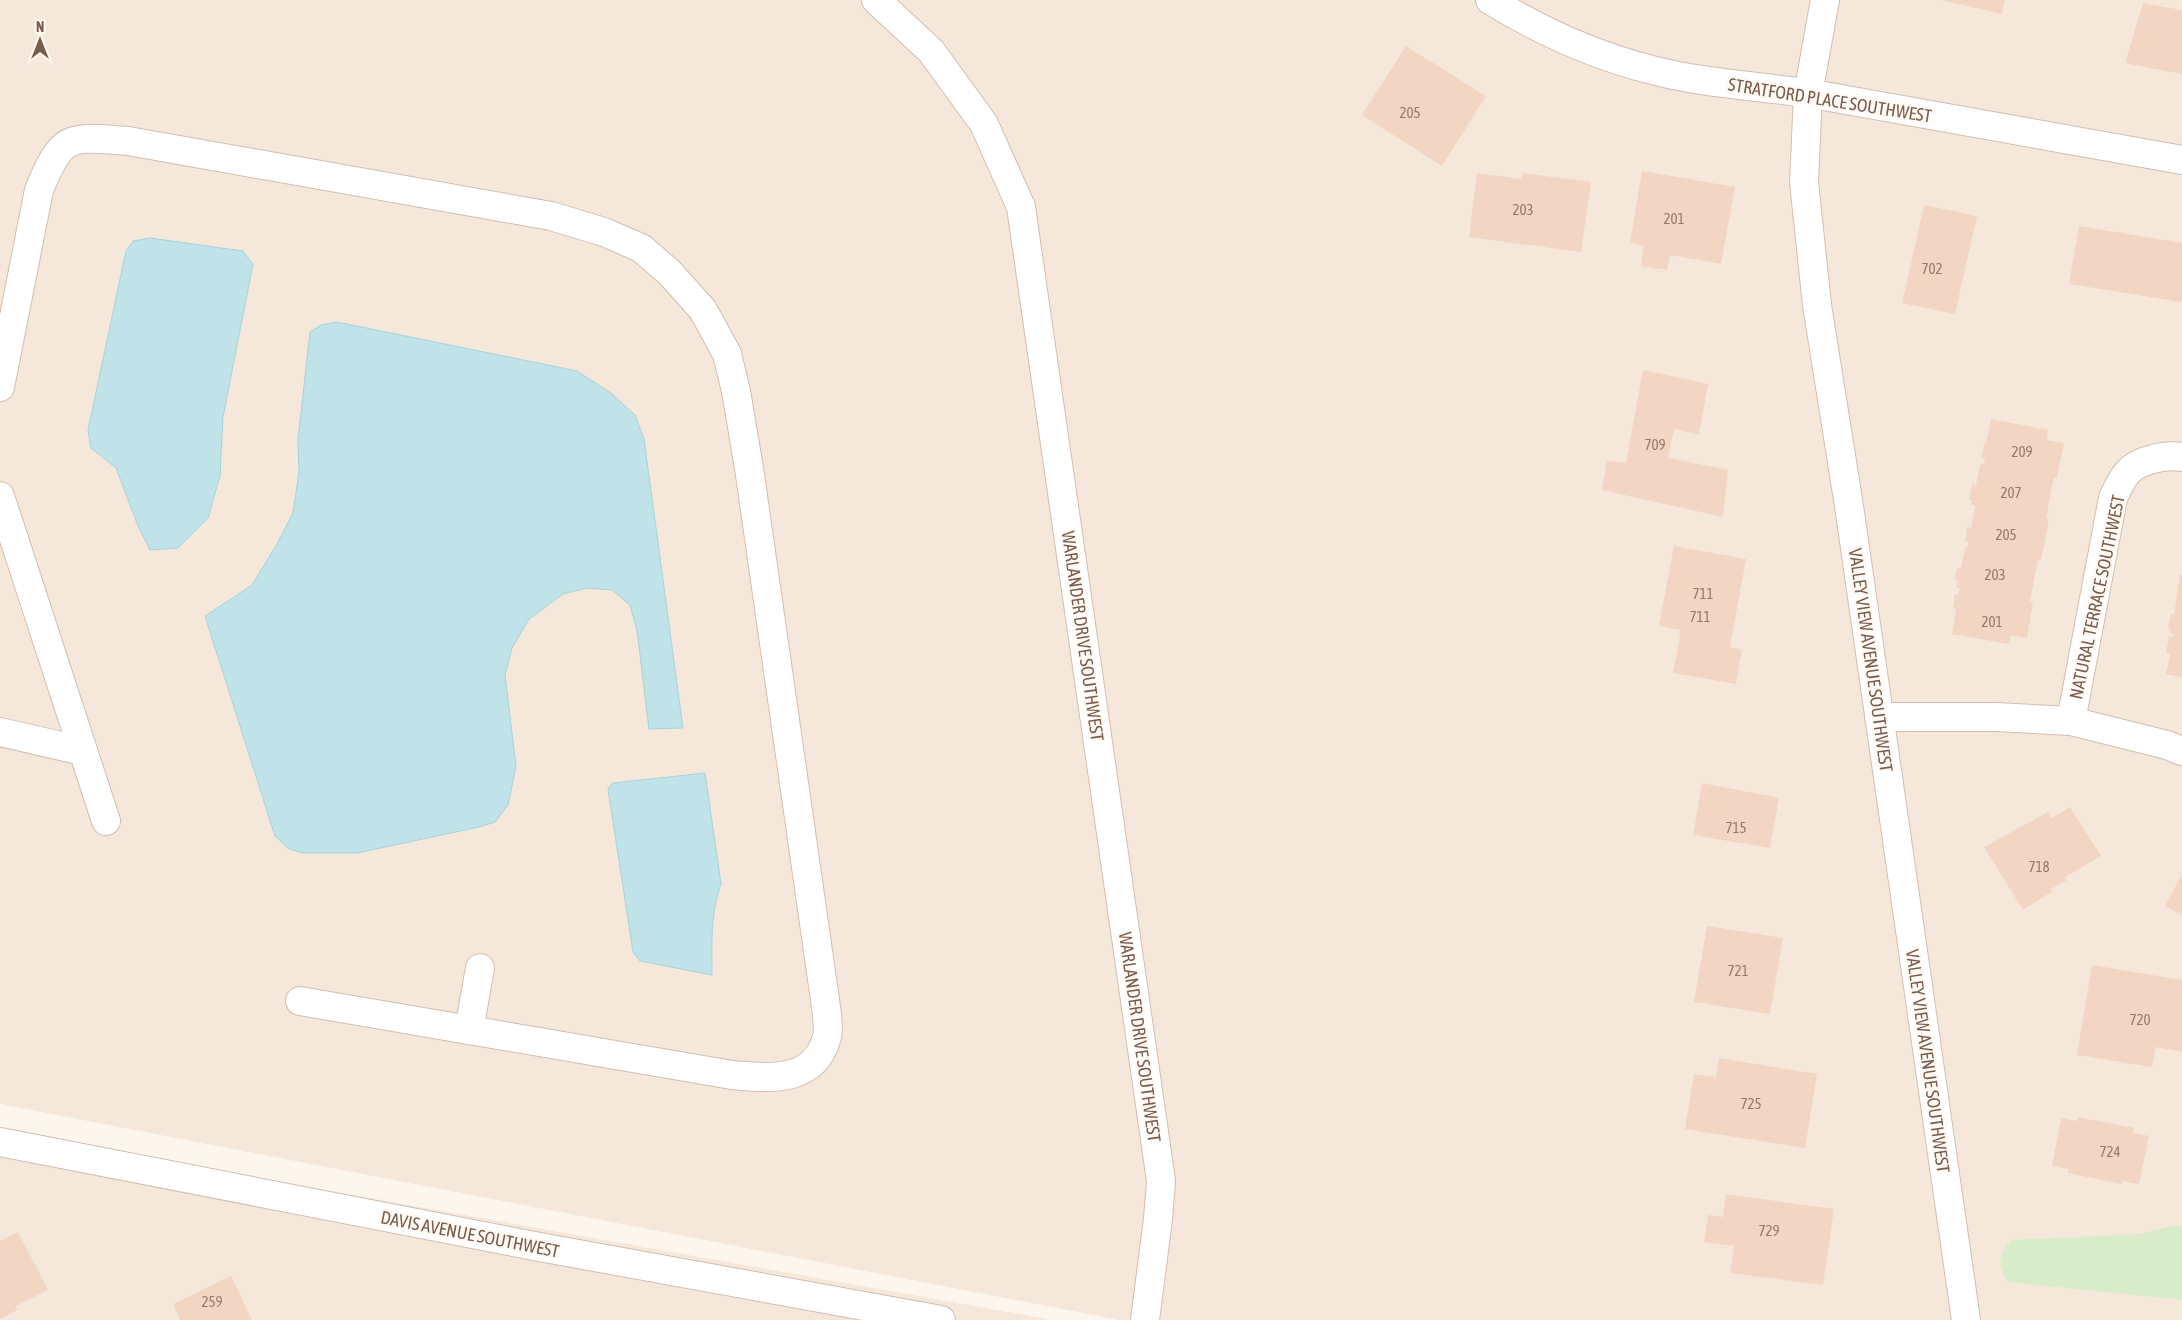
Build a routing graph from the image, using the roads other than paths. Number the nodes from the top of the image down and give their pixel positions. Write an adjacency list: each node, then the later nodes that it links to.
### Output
1 (876, 0): 20 (street, WARLANDER DRIVE SOUTHWEST)
2 (1490, 0): 4 (street, STRATFORD PLACE SOUTHWEST)
3 (1825, 0): 4 (street, VALLEY VIEW AVENUE SOUTHWEST)
4 (1808, 94): 5 (street, STRATFORD PLACE SOUTHWEST); 9 (street, VALLEY VIEW AVENUE SOUTHWEST)
5 (2182, 160)
6 (0, 387): 17 (street)
7 (2182, 457): 10 (street, NATURAL TERRACE SOUTHWEST)
8 (0, 496): 12 (street)
9 (1879, 717): 10 (street); 21 (street, VALLEY VIEW AVENUE SOUTHWEST)
10 (2071, 721): 13 (street)
11 (0, 732): 12 (street)
12 (83, 751): 14 (street)
13 (2182, 751)
14 (106, 821)
15 (480, 968): 17 (street)
16 (300, 1001): 17 (street)
17 (469, 1030)
18 (0, 1142): 19 (street, DAVIS AVENUE SOUTHWEST)
19 (941, 1320)
20 (1145, 1320)
21 (1966, 1320)

